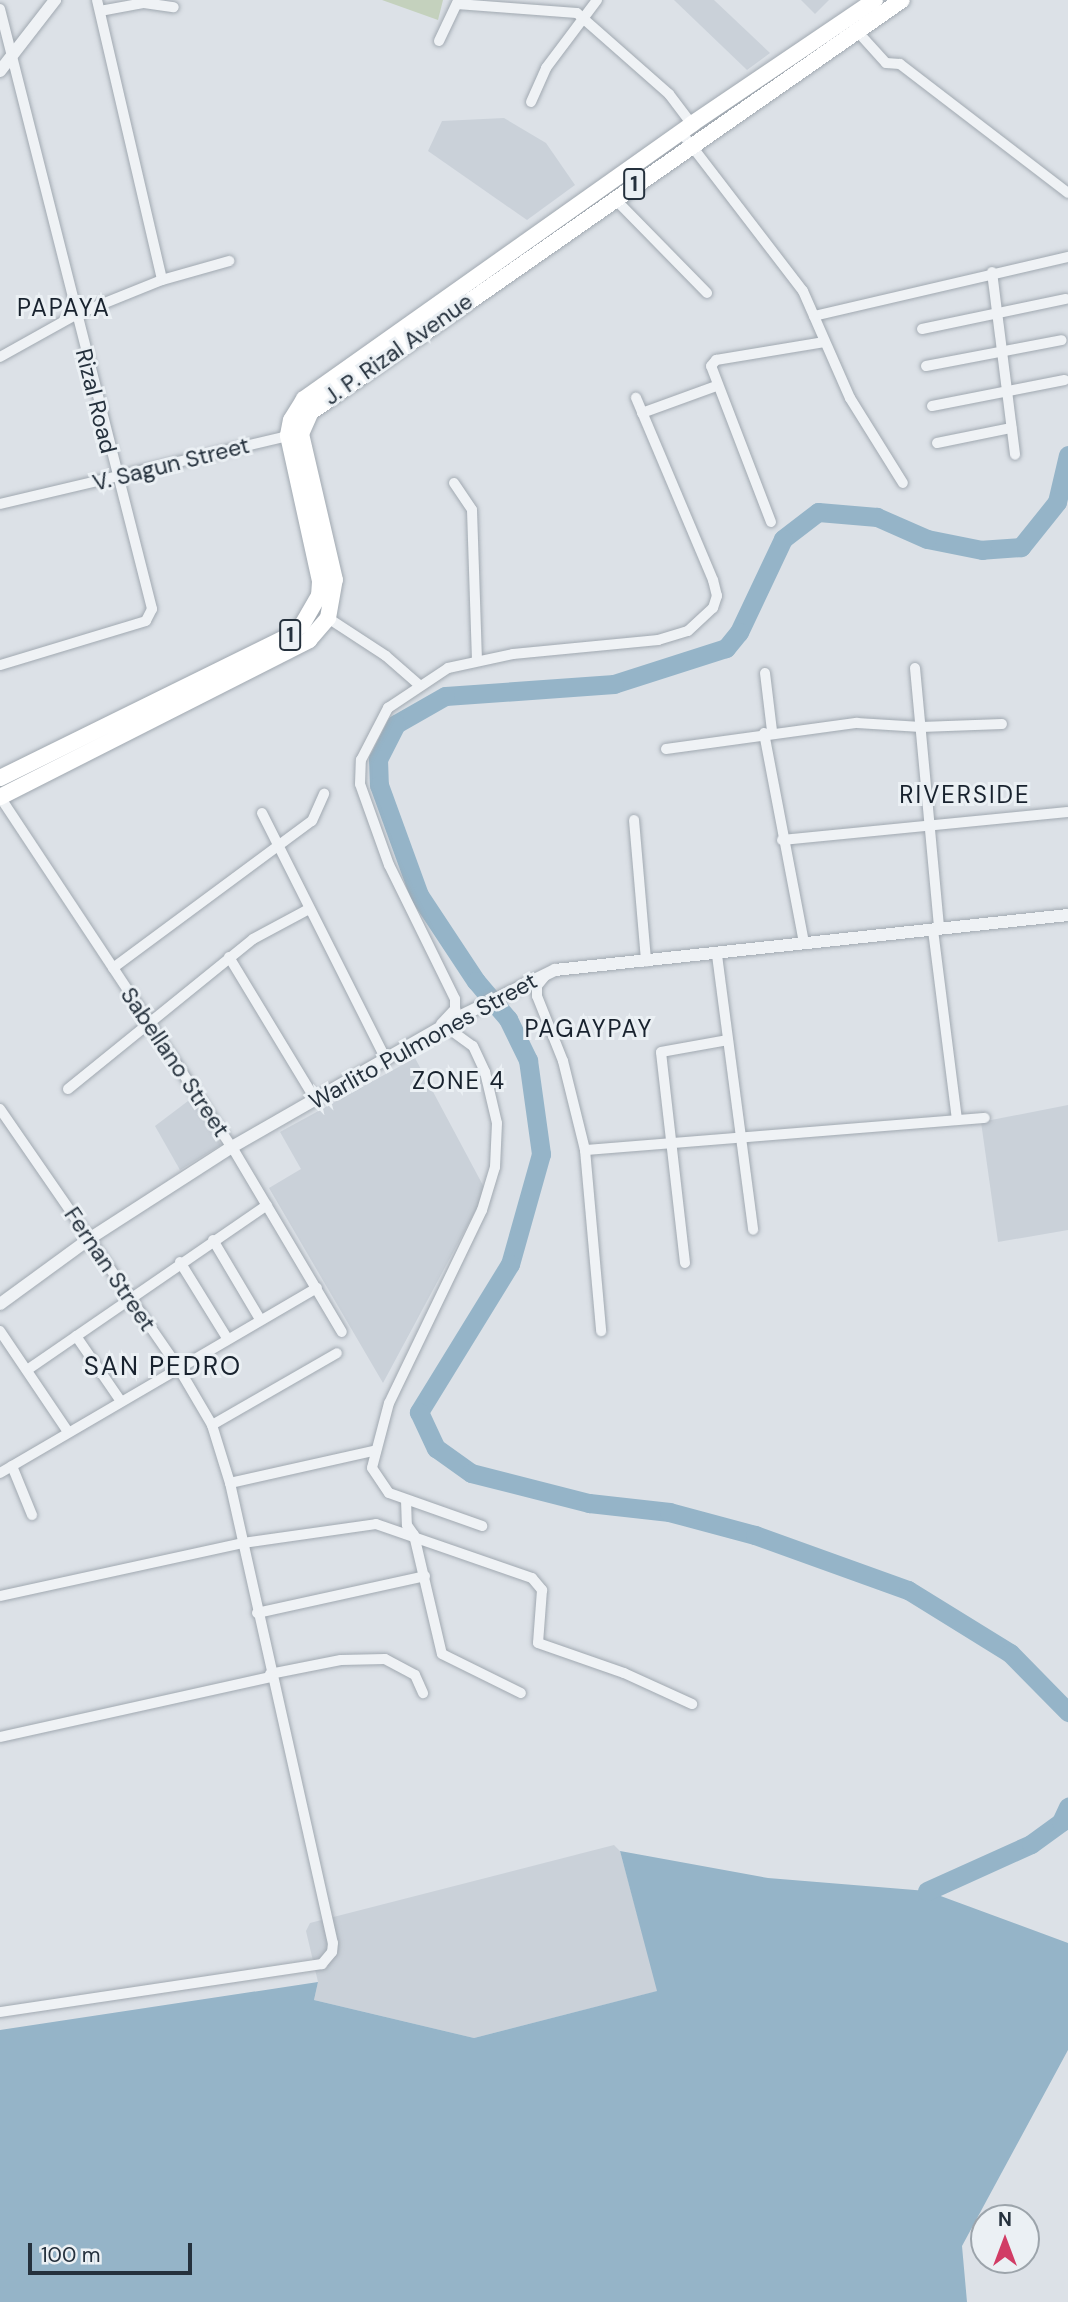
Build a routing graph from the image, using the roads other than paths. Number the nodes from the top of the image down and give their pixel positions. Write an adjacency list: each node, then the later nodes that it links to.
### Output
1 (55, 0): 12 (street)
2 (597, 0): 9 (street)
3 (875, 0): 10 (main road, J. P. Rizal Avenue / 1)
4 (902, 0): 10 (main road, J. P. Rizal Avenue / 1)
5 (458, 2): 9 (street); 11 (street)
6 (99, 5): 7 (street); 22 (street)
7 (174, 8)
8 (0, 9): 12 (street, Rizal Road)
9 (585, 18): 14 (street); 15 (street)
10 (845, 33): 15 (main road, J. P. Rizal Avenue / 1); 16 (street)
11 (439, 41)
12 (12, 56): 13 (street); 26 (street, Rizal Road)
13 (0, 71)
14 (531, 102)
15 (688, 133): 17 (main road, J. P. Rizal Avenue / 1); 18 (main road, J. P. Rizal Avenue / 1); 27 (street)
16 (1068, 193)
17 (613, 198): 18 (main road, J. P. Rizal Avenue / 1); 23 (street)
18 (545, 236): 41 (main road, J. P. Rizal Avenue / 1)
19 (1068, 257): 21 (street)
20 (229, 261): 22 (street)
21 (992, 272): 25 (street); 27 (street)
22 (162, 280): 26 (street)
23 (707, 293)
24 (1066, 299): 25 (street)
25 (997, 313): 28 (street); 31 (street)
26 (75, 315): 32 (street); 44 (street, Rizal Road)
27 (814, 317): 30 (street)
28 (922, 328)
29 (1062, 340): 31 (street)
30 (825, 342): 35 (street); 46 (street)
31 (1002, 351): 33 (street); 36 (street)
32 (0, 357)
33 (926, 366)
34 (1065, 380): 36 (street)
35 (716, 386): 39 (street); 48 (street)
36 (1007, 390): 38 (street); 40 (street)
37 (636, 398): 39 (street)
38 (932, 406)
39 (642, 413): 50 (street)
40 (1011, 428): 42 (street); 43 (street)
41 (295, 434): 44 (street, V. Sagun Street); 49 (main road, 1); 55 (main road, 1)
42 (937, 443)
43 (1015, 455)
44 (116, 479): 47 (street, V. Sagun Street); 51 (street, Rizal Road)
45 (454, 483): 50 (street)
46 (903, 483)
47 (0, 504)
48 (771, 522)
49 (328, 618): 54 (street); 55 (main road, 1)
50 (477, 660): 54 (street)
51 (0, 666)
52 (915, 668): 57 (street)
53 (765, 673): 58 (street)
54 (418, 684): 79 (street)
55 (194, 692): 60 (main road, 1); 62 (main road, 1)
56 (1002, 724): 57 (street)
57 (921, 727): 58 (street); 66 (street)
58 (768, 732): 59 (street); 67 (street)
59 (666, 749)
60 (0, 778)
61 (324, 794): 68 (street)
62 (0, 797): 76 (street, Sabellano Street)
63 (1068, 812): 66 (street)
64 (262, 813): 68 (street)
65 (634, 820): 75 (street)
66 (928, 827): 67 (street); 71 (street)
67 (782, 840): 72 (street)
68 (278, 848): 69 (street); 76 (street)
69 (309, 909): 74 (street); 81 (street)
70 (1068, 915): 71 (street, Warlito Pulmones Street)
71 (936, 929): 72 (street, Warlito Pulmones Street); 86 (street)
72 (804, 943): 73 (street, Warlito Pulmones Street)
73 (717, 955): 75 (street, Warlito Pulmones Street); 80 (street)
74 (229, 957): 78 (street); 83 (street)
75 (646, 961): 77 (street, Warlito Pulmones Street)
76 (113, 968): 78 (street, Sabellano Street)
77 (548, 973): 79 (street, Warlito Pulmones Street); 90 (street)
78 (150, 1025): 82 (street); 89 (street, Sabellano Street)
79 (439, 1029): 81 (street, Warlito Pulmones Street); 112 (street)
80 (728, 1040): 87 (street); 88 (street)
81 (385, 1058): 83 (street, Warlito Pulmones Street)
82 (68, 1089)
83 (315, 1099): 89 (street, Warlito Pulmones Street)
84 (0, 1109): 93 (street, Fernan Street)
85 (985, 1118): 86 (street)
86 (957, 1119): 87 (street)
87 (740, 1136): 88 (street); 92 (street)
88 (670, 1143): 90 (street); 96 (street)
89 (232, 1147): 91 (street, Sabellano Street); 93 (street, Warlito Pulmones Street)
90 (585, 1150): 102 (street)
91 (267, 1205): 94 (street); 97 (street, Sabellano Street)
92 (753, 1230)
93 (89, 1239): 98 (street, Fernan Street); 99 (street, Warlito Pulmones Street)
94 (213, 1240): 95 (street); 100 (street)
95 (180, 1262): 98 (street); 105 (street)
96 (685, 1263)
97 (317, 1288): 100 (street); 103 (street, Sabellano Street)
98 (129, 1300): 104 (street); 107 (street, Fernan Street)
99 (0, 1304)
100 (260, 1319): 105 (street)
101 (0, 1331): 108 (street)
102 (601, 1331)
103 (342, 1332)
104 (76, 1336): 108 (street); 109 (street)
105 (227, 1338): 107 (street)
106 (337, 1353): 110 (street)
107 (178, 1367): 109 (street); 110 (street, Fernan Street)
108 (27, 1370): 111 (street)
109 (120, 1400): 111 (street)
110 (212, 1426): 115 (street, Fernan Street)
111 (68, 1432): 113 (street)
112 (373, 1451): 115 (street); 116 (street)
113 (12, 1466): 114 (street); 117 (street)
114 (0, 1473)
115 (230, 1483): 120 (street, Fernan Street)
116 (407, 1500): 118 (street); 119 (street)
117 (32, 1515)
118 (482, 1526)
119 (414, 1535): 120 (street); 121 (street); 127 (street)
120 (243, 1543): 122 (street); 123 (street, Fernan Street)
121 (425, 1576): 123 (street); 126 (street)
122 (0, 1596)
123 (257, 1614): 124 (street, Fernan Street)
124 (271, 1676): 125 (street); 128 (street); 129 (street, Fernan Street)
125 (423, 1693)
126 (521, 1693)
127 (692, 1704)
128 (0, 1737)
129 (0, 2012)

